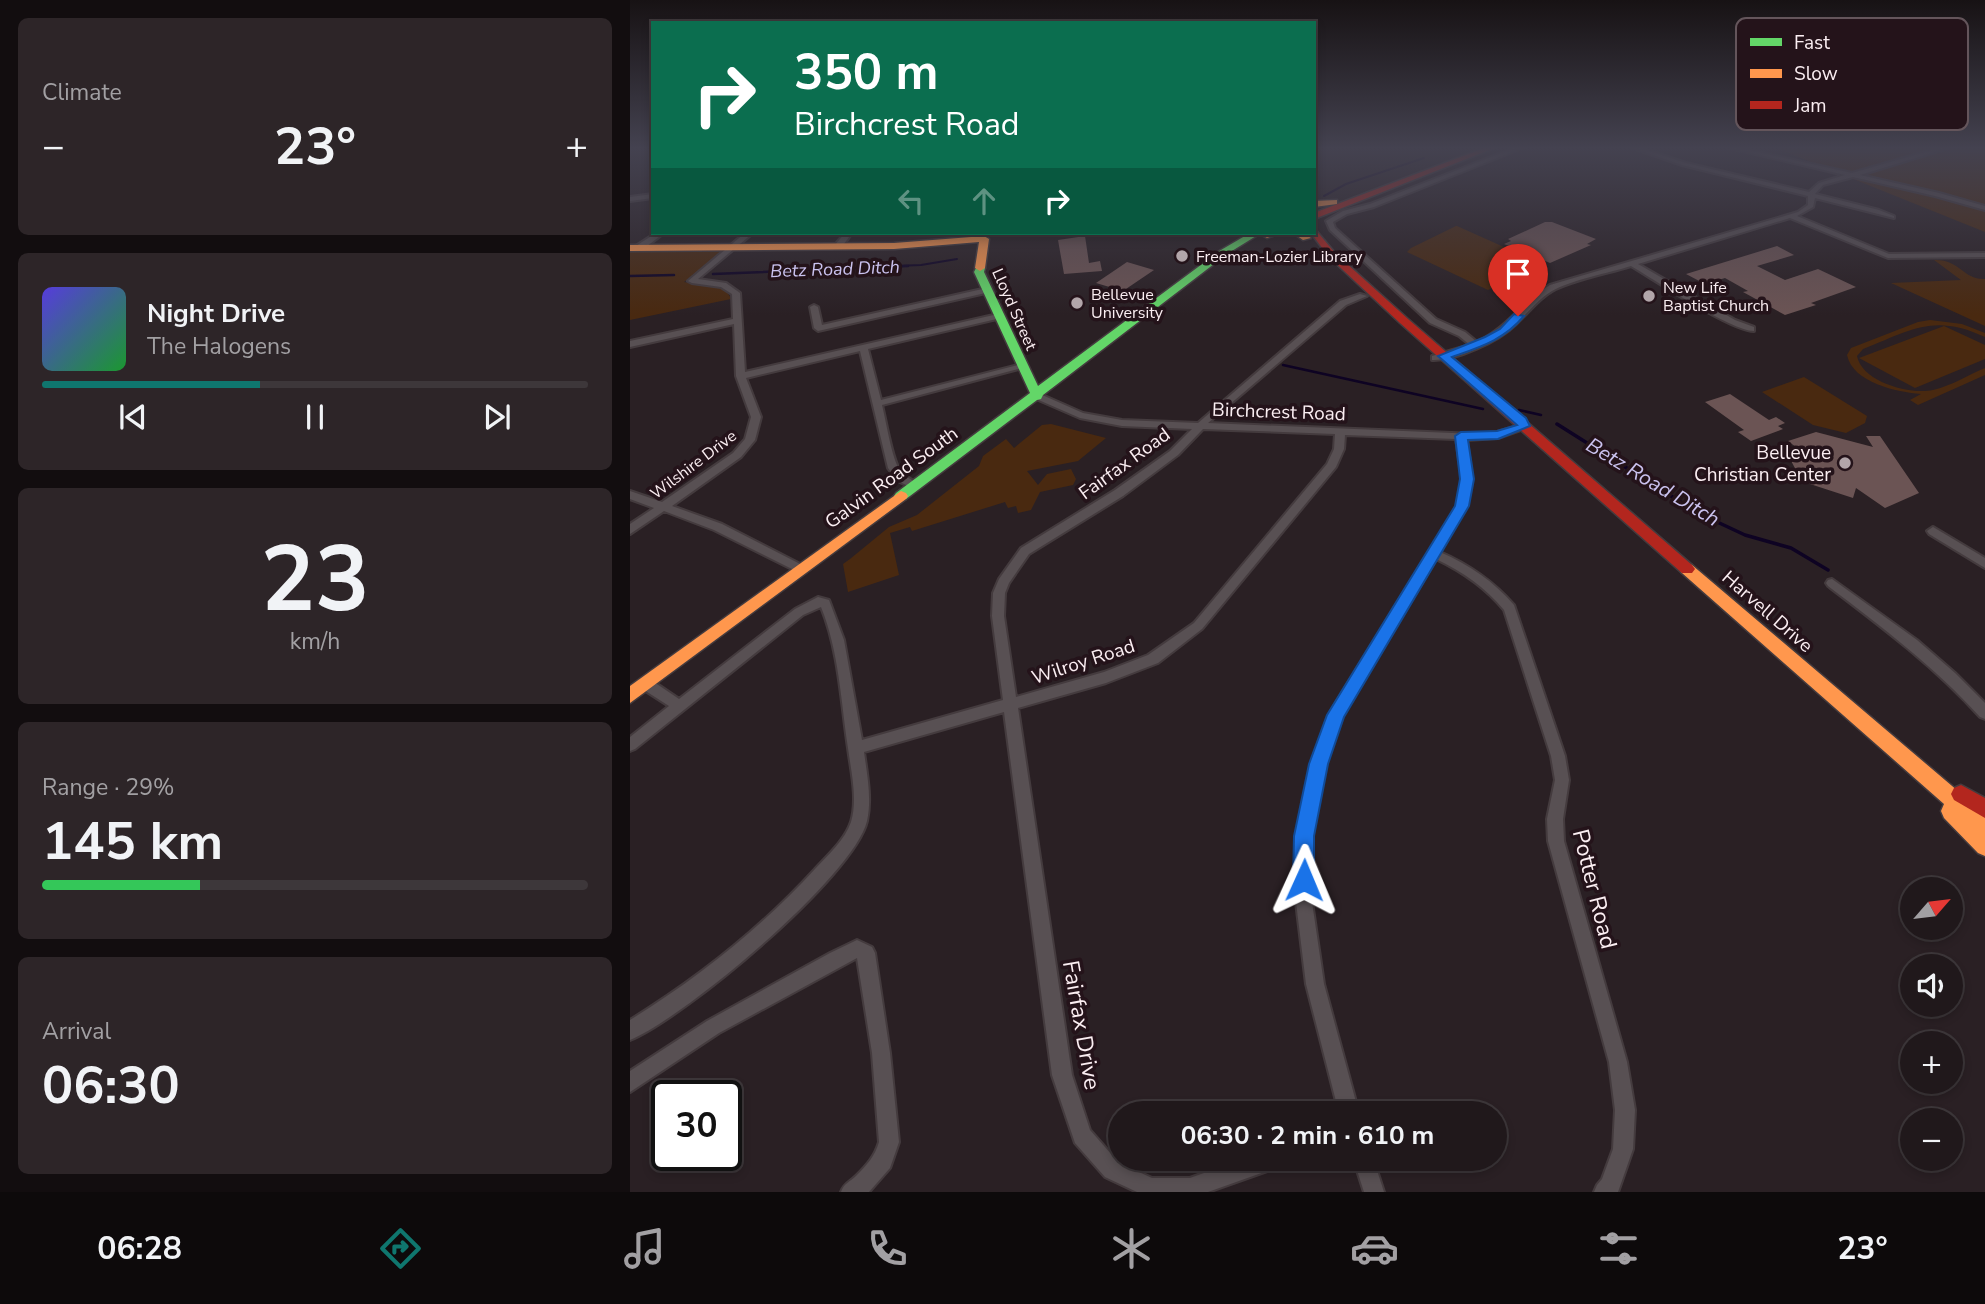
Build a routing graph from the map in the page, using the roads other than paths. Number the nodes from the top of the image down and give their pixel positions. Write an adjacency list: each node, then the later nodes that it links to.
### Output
1 (1346, 204): 5 (main road)
2 (1378, 204): 18 (street)
3 (1810, 204): 6 (street)
4 (1847, 204): 7 (street)
5 (1316, 215)
6 (1791, 216): 20 (street); 21 (street)
7 (1892, 217)
8 (657, 235): 17 (street)
9 (747, 235): 16 (street)
10 (846, 235): 15 (street)
11 (1265, 235): 34 (main road, Galvin Road South)
12 (1306, 235): 19 (main road, Harvell Drive)
13 (1306, 235): 23 (main road, Harvell Drive)
14 (985, 236): 15 (main road); 22 (main road, Lloyd Street)
15 (838, 246): 16 (main road)
16 (732, 247): 17 (main road); 26 (street, Wilshire Drive)
17 (635, 248)
18 (1355, 250): 19 (street); 29 (street)
19 (1332, 255): 31 (main road, Harvell Drive)
20 (1985, 255)
21 (1631, 264): 27 (street); 29 (street)
22 (987, 290): 24 (street); 25 (main road, Lloyd Street)
23 (1363, 296): 31 (main road, Harvell Drive); 36 (street, Fairfax Road)
24 (814, 307)
25 (998, 316): 30 (street); 32 (main road, Lloyd Street)
26 (737, 321): 28 (street); 33 (street, Wilshire Drive)
27 (1751, 329)
28 (630, 344)
29 (1477, 345): 31 (street)
30 (863, 347): 33 (street); 35 (street)
31 (1439, 357): 37 (main road, Harvell Drive)
32 (1022, 367): 34 (main road, Lloyd Street); 35 (street)
33 (741, 376): 42 (street, Wilshire Drive)
34 (1037, 396): 36 (street, Birchcrest Road); 40 (main road, Galvin Road South)
35 (876, 404): 40 (street)
36 (1199, 426): 38 (street, Birchcrest Road); 51 (street, Fairfax Road)
37 (1524, 426): 39 (street, Birchcrest Road); 56 (main road, Harvell Drive)
38 (1339, 431): 39 (street, Birchcrest Road); 51 (street, Wilroy Road)
39 (1461, 436): 45 (street)
40 (914, 485): 47 (main road, Galvin Road South)
41 (630, 495): 42 (street)
42 (663, 507): 43 (street, Wilshire Drive); 47 (street)
43 (630, 530)
44 (1933, 531): 46 (street)
45 (1433, 553): 64 (street); 71 (street, Potter Road)
46 (1985, 564)
47 (800, 569): 50 (main road, Galvin Road South)
48 (1832, 583): 53 (street)
49 (841, 658): 52 (street); 55 (street)
50 (635, 691): 52 (street)
51 (1010, 704): 55 (street, Wilroy Road); 65 (street, Fairfax Drive)
52 (679, 706): 54 (street)
53 (1985, 713)
54 (630, 745)
55 (855, 748): 61 (street)
56 (1913, 765): 57 (main road); 58 (main road, Harvell Drive); 59 (main road)
57 (1985, 809)
58 (1985, 827)
59 (1985, 846)
60 (856, 949): 62 (street); 63 (street)
61 (630, 1031)
62 (883, 1076): 69 (street)
63 (630, 1082)
64 (1346, 1101)
65 (1108, 1165)
66 (1114, 1171): 67 (street, Fairfax Drive)
67 (1239, 1171)
68 (1367, 1171): 70 (street)
69 (851, 1192)
70 (1374, 1192)
71 (1604, 1192)

